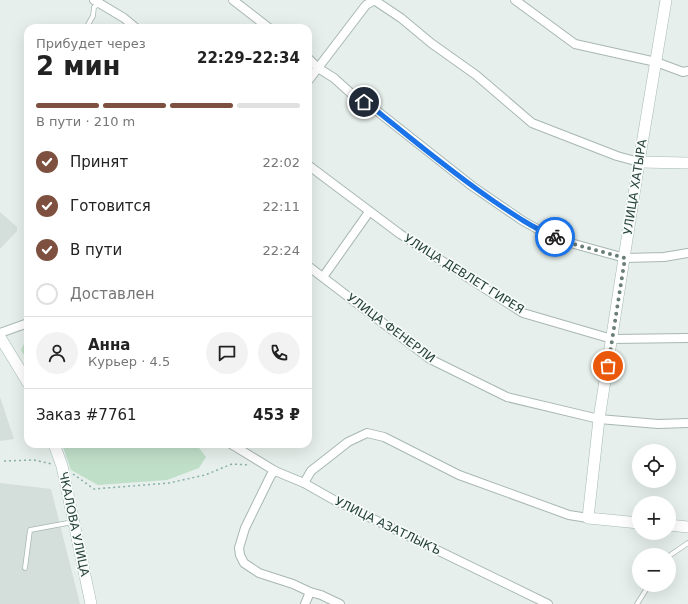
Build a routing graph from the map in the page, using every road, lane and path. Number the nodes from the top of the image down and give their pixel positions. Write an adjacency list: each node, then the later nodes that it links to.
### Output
1 (233, 0): 8 (street)
2 (374, 0): 11 (street); 14 (street)
3 (515, 0): 10 (street)
4 (666, 0): 10 (street, УЛИЦА ХАТЫРА)
5 (96, 2): 6 (lane); 7 (street)
6 (88, 24)
7 (131, 24)
8 (265, 24)
9 (312, 62): 11 (street)
10 (656, 62): 12 (street); 14 (street, УЛИЦА ХАТЫРА)
11 (318, 68): 13 (street); 19 (street)
12 (688, 71)
13 (312, 76)
14 (639, 162): 15 (street); 19 (street, УЛИЦА ХАТЫРА)
15 (688, 163)
16 (312, 168): 17 (street, УЛИЦА ДЕВЛЕТ ГИРЕЯ)
17 (369, 212): 21 (street); 26 (street, УЛИЦА ДЕВЛЕТ ГИРЕЯ)
18 (688, 253): 19 (street)
19 (625, 258): 26 (street, УЛИЦА ХАТЫРА)
20 (312, 269): 21 (street, УЛИЦА ФЕНЕРЛИ)
21 (323, 277): 28 (street, УЛИЦА ФЕНЕРЛИ)
22 (24, 324): 23 (street)
23 (0, 333)
24 (0, 336): 27 (street)
25 (688, 338): 26 (street, УЛИЦА ДЕВЛЕТ ГИРЕЯ)
26 (612, 339): 28 (street, УЛИЦА ХАТЫРА)
27 (24, 376)
28 (599, 419): 29 (street, УЛИЦА ФЕНЕРЛИ); 37 (street, УЛИЦА ХАТЫРА)
29 (688, 423)
30 (55, 448): 33 (street, ЧКАЛОВА УЛИЦА)
31 (236, 448): 34 (street, УЛИЦА АЗАТЛЫКЪ)
32 (4, 461): 33 (path)
33 (62, 466): 34 (path); 38 (street, ЧКАЛОВА УЛИЦА)
34 (268, 466): 35 (street, УЛИЦА АЗАТЛЫКЪ)
35 (275, 471): 36 (street, УЛИЦА АЗАТЛЫКЪ); 45 (street)
36 (304, 482): 37 (street); 50 (street, УЛИЦА АЗАТЛЫКЪ)
37 (588, 518): 39 (street)
38 (74, 522): 44 (lane); 47 (street, ЧКАЛОВА УЛИЦА)
39 (632, 522)
40 (676, 526): 41 (street)
41 (688, 527)
42 (688, 543): 43 (lane)
43 (676, 551)
44 (26, 568)
45 (310, 592): 48 (street); 49 (street)
46 (644, 592): 51 (lane)
47 (91, 604)
48 (305, 604)
49 (340, 604)
50 (548, 604)
51 (637, 604)

